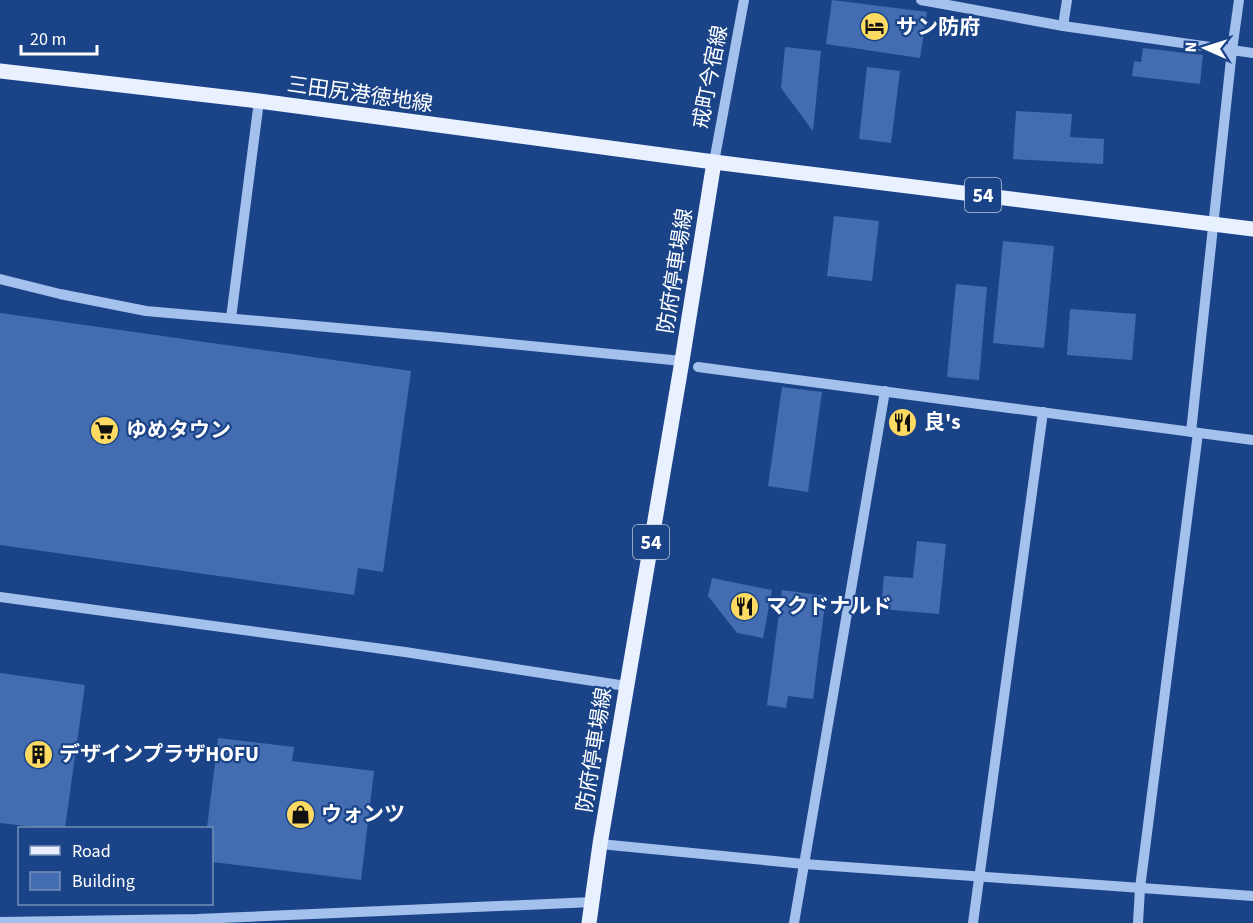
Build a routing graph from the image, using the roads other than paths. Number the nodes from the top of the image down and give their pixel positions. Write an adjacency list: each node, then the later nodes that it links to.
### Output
1 (744, 0): 10 (street, 戒町今宿線)
2 (921, 0): 5 (street)
3 (1067, 0): 5 (street)
4 (1239, 0): 6 (street)
5 (1063, 26): 6 (street)
6 (1232, 50): 7 (street); 11 (street)
7 (1253, 53)
8 (0, 71): 9 (main road, 三田尻港徳地線)
9 (259, 101): 10 (main road, 三田尻港徳地線); 14 (street)
10 (714, 162): 11 (main road, 54); 15 (main road, 防府停車場線 / 54)
11 (1213, 224): 12 (main road, 54); 19 (street)
12 (1253, 229)
13 (0, 279): 14 (street)
14 (231, 318): 15 (street)
15 (682, 362): 22 (main road, 防府停車場線 / 54)
16 (698, 366): 17 (street)
17 (885, 391): 18 (street); 24 (street)
18 (1043, 412): 19 (street); 25 (street)
19 (1195, 432): 20 (street); 26 (street)
20 (1253, 440)
21 (0, 597): 22 (street)
22 (626, 686): 23 (main road, 防府停車場線 / 54)
23 (600, 844): 24 (street); 28 (main road, 防府停車場線 / 54)
24 (804, 864): 25 (street); 33 (street)
25 (979, 877): 26 (street); 34 (street)
26 (1140, 888): 27 (street); 35 (street)
27 (1253, 896)
28 (593, 903): 29 (street); 32 (main road, 防府停車場線 / 54)
29 (198, 921): 31 (street)
30 (0, 922): 31 (street)
31 (74, 922)
32 (589, 923)
33 (794, 923)
34 (973, 923)
35 (1138, 923)

